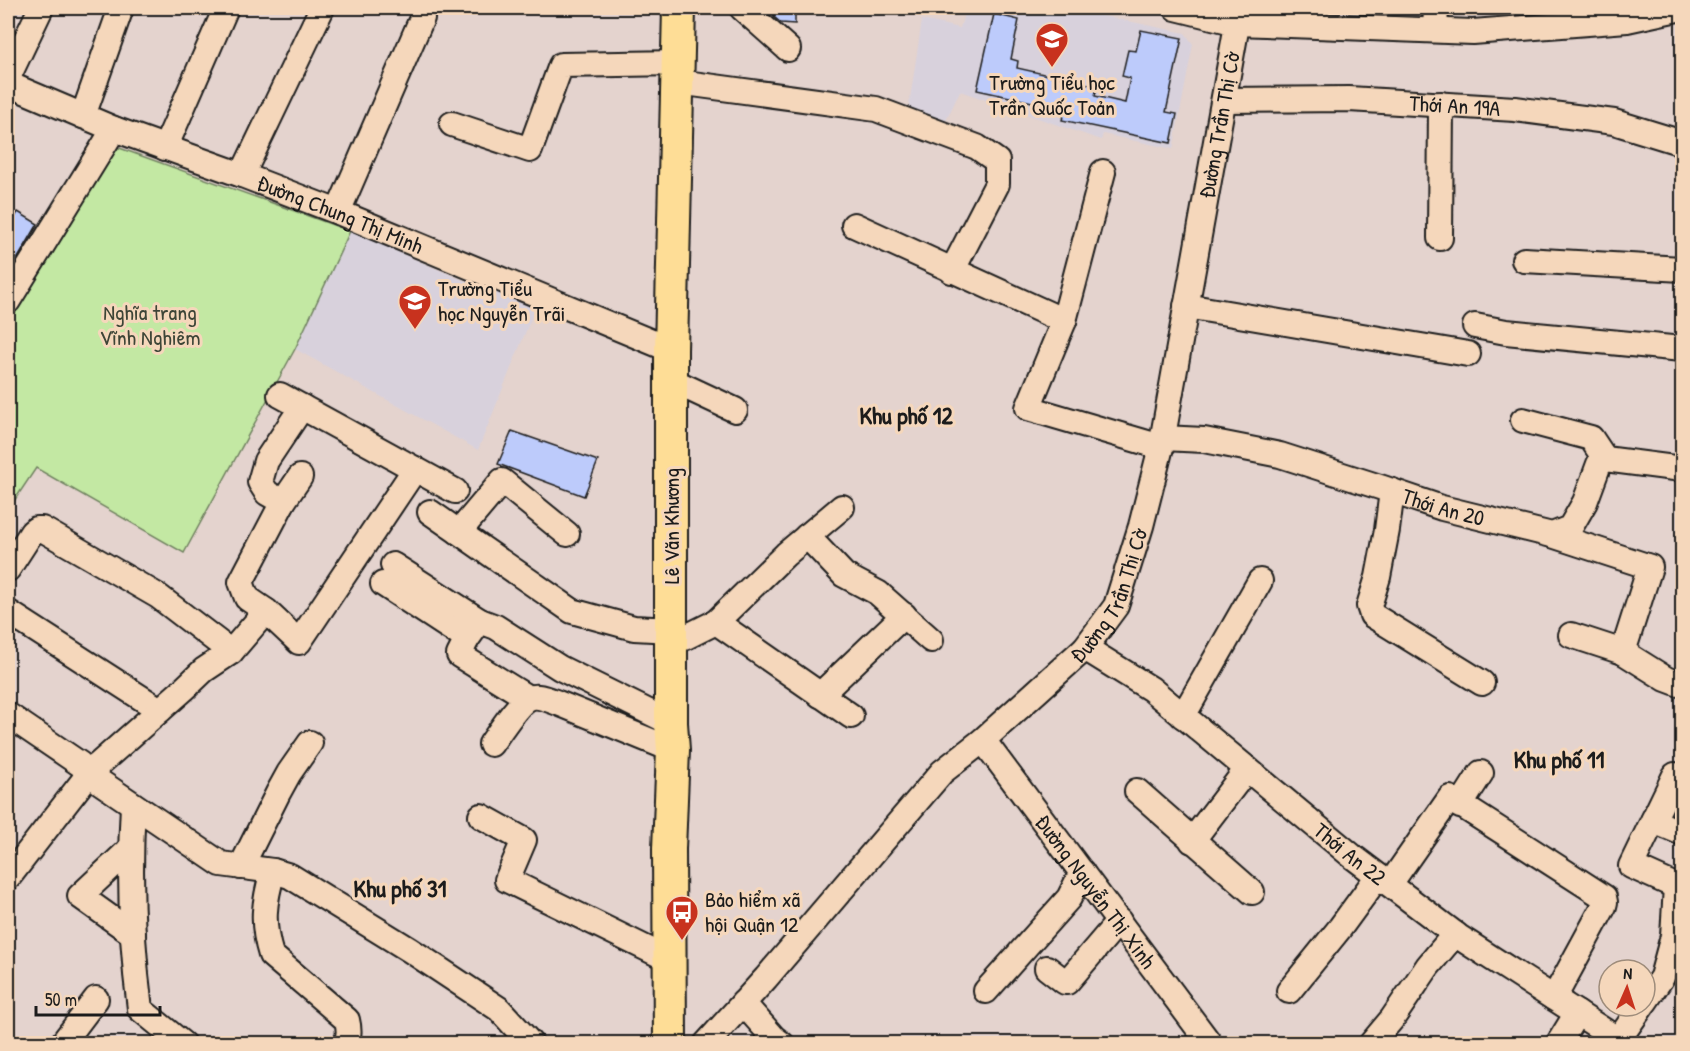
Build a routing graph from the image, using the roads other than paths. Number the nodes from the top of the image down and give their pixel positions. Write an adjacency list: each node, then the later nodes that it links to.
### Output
1 (41, 8): 16 (street)
2 (122, 8): 19 (street)
3 (226, 8): 23 (street)
4 (322, 8): 25 (street)
5 (679, 8): 15 (main road, Lê Văn Khương)
6 (741, 8): 14 (street)
7 (1176, 8): 10 (street)
8 (1683, 8): 9 (street)
9 (1626, 14): 11 (street)
10 (1239, 15): 13 (street); 17 (street, Đường Trần Thị Cờ)
11 (1526, 17): 13 (street)
12 (422, 18): 26 (street)
13 (1436, 19)
14 (788, 49)
15 (678, 72): 20 (street); 31 (street); 38 (main road, Lê Văn Khương)
16 (8, 83): 19 (street, Đường Chung Thị Minh)
17 (1224, 100): 18 (street, Thới An 19A); 33 (street, Đường Trần Thị Cờ)
18 (1441, 104): 22 (street, Thới An 19A); 28 (street)
19 (83, 116): 21 (street, Đường Chung Thị Minh)
20 (452, 124)
21 (114, 129): 23 (street, Đường Chung Thị Minh); 32 (street)
22 (1683, 142)
23 (165, 148): 25 (street, Đường Chung Thị Minh)
24 (1103, 172): 34 (street)
25 (242, 175): 26 (street, Đường Chung Thị Minh)
26 (338, 212): 38 (street, Đường Chung Thị Minh)
27 (854, 225): 31 (street)
28 (1440, 238)
29 (1524, 260): 30 (street)
30 (1683, 269)
31 (952, 271): 34 (street)
32 (8, 301)
33 (1186, 306): 37 (street); 43 (street, Đường Trần Thị Cờ)
34 (1064, 321): 43 (street, Thới An 20)
35 (1475, 326): 36 (street)
36 (1683, 348)
37 (1468, 354)
38 (671, 365): 41 (street, Đường Chung Thị Minh); 65 (main road, Lê Văn Khương)
39 (280, 395): 40 (street)
40 (302, 407): 45 (street); 50 (street)
41 (735, 410)
42 (1524, 420): 44 (street)
43 (1162, 443): 49 (street, Thới An 20); 68 (street, Đường Trần Thị Cờ)
44 (1605, 459): 46 (street); 55 (street)
45 (415, 469): 48 (street); 57 (street)
46 (1683, 469)
47 (300, 477): 50 (street)
48 (455, 491)
49 (1392, 491): 55 (street, Thới An 20); 71 (street)
50 (283, 502): 60 (street)
51 (842, 507): 56 (street)
52 (430, 512): 53 (street)
53 (459, 532): 54 (street); 65 (street)
54 (567, 534)
55 (1552, 535): 70 (street, Thới An 20)
56 (807, 536): 62 (street); 63 (street)
57 (368, 539): 60 (street); 64 (street)
58 (8, 569): 69 (street)
59 (1260, 581): 78 (street)
60 (266, 611): 69 (street)
61 (8, 612): 75 (street)
62 (904, 615): 67 (street); 73 (street)
63 (716, 622): 65 (street); 73 (street)
64 (474, 630): 74 (street); 79 (street)
65 (671, 634): 79 (main road, Lê Văn Khương)
66 (1571, 635): 70 (street)
67 (931, 640)
68 (1085, 648): 78 (street, Thới An 22); 80 (street, Đường Trần Thị Cờ)
69 (231, 652): 75 (street)
70 (1623, 652): 72 (street)
71 (1482, 683)
72 (1683, 685)
73 (820, 695): 77 (street)
74 (528, 698): 79 (street); 82 (street)
75 (160, 710): 84 (street)
76 (8, 715): 84 (street)
77 (851, 716)
78 (1183, 716): 83 (street, Thới An 22)
79 (672, 737): 105 (main road, Lê Văn Khương)
80 (983, 740): 97 (street, Đường Nguyễn Thị Xinh); 112 (street, Đường Trần Thị Cờ)
81 (310, 743): 95 (street)
82 (491, 744)
83 (1247, 769): 93 (street); 99 (street, Thới An 22)
84 (89, 774): 88 (street); 98 (street)
85 (1481, 774): 89 (street)
86 (1683, 777): 91 (street)
87 (1137, 791): 93 (street)
88 (133, 805): 94 (street); 95 (street)
89 (1460, 806): 99 (street); 110 (street)
90 (481, 816): 105 (street)
91 (1653, 821): 92 (street); 100 (street)
92 (1683, 833)
93 (1192, 841): 101 (street)
94 (130, 849): 103 (street); 103 (street)
95 (241, 867): 96 (street)
96 (273, 871): 118 (street); 119 (street)
97 (1082, 872): 102 (street, Đường Nguyễn Thị Xinh); 108 (street)
98 (8, 878)
99 (1384, 880): 104 (street, Thới An 22); 109 (street)
100 (1679, 888): 107 (street)
101 (1252, 892)
102 (1119, 921): 106 (street); 123 (street, Đường Nguyễn Thị Xinh)
103 (133, 934): 117 (street)
104 (1455, 934): 110 (street, Thới An 22); 124 (street)
105 (670, 960): 120 (main road, Lê Văn Khương)
106 (1047, 968)
107 (1657, 984)
108 (986, 991)
109 (1289, 991)
110 (1554, 998): 113 (street, Thới An 22)
111 (96, 999): 116 (street)
112 (743, 1003): 121 (street, Đường Trần Thị Cờ); 122 (street)
113 (1577, 1013): 115 (street, Thới An 22); 125 (street)
114 (1635, 1018): 115 (street)
115 (1622, 1041)
116 (62, 1044)
117 (183, 1044)
118 (345, 1044)
119 (531, 1044)
120 (670, 1044)
121 (706, 1044)
122 (782, 1044)
123 (1210, 1044)
124 (1371, 1044)
125 (1558, 1044)

